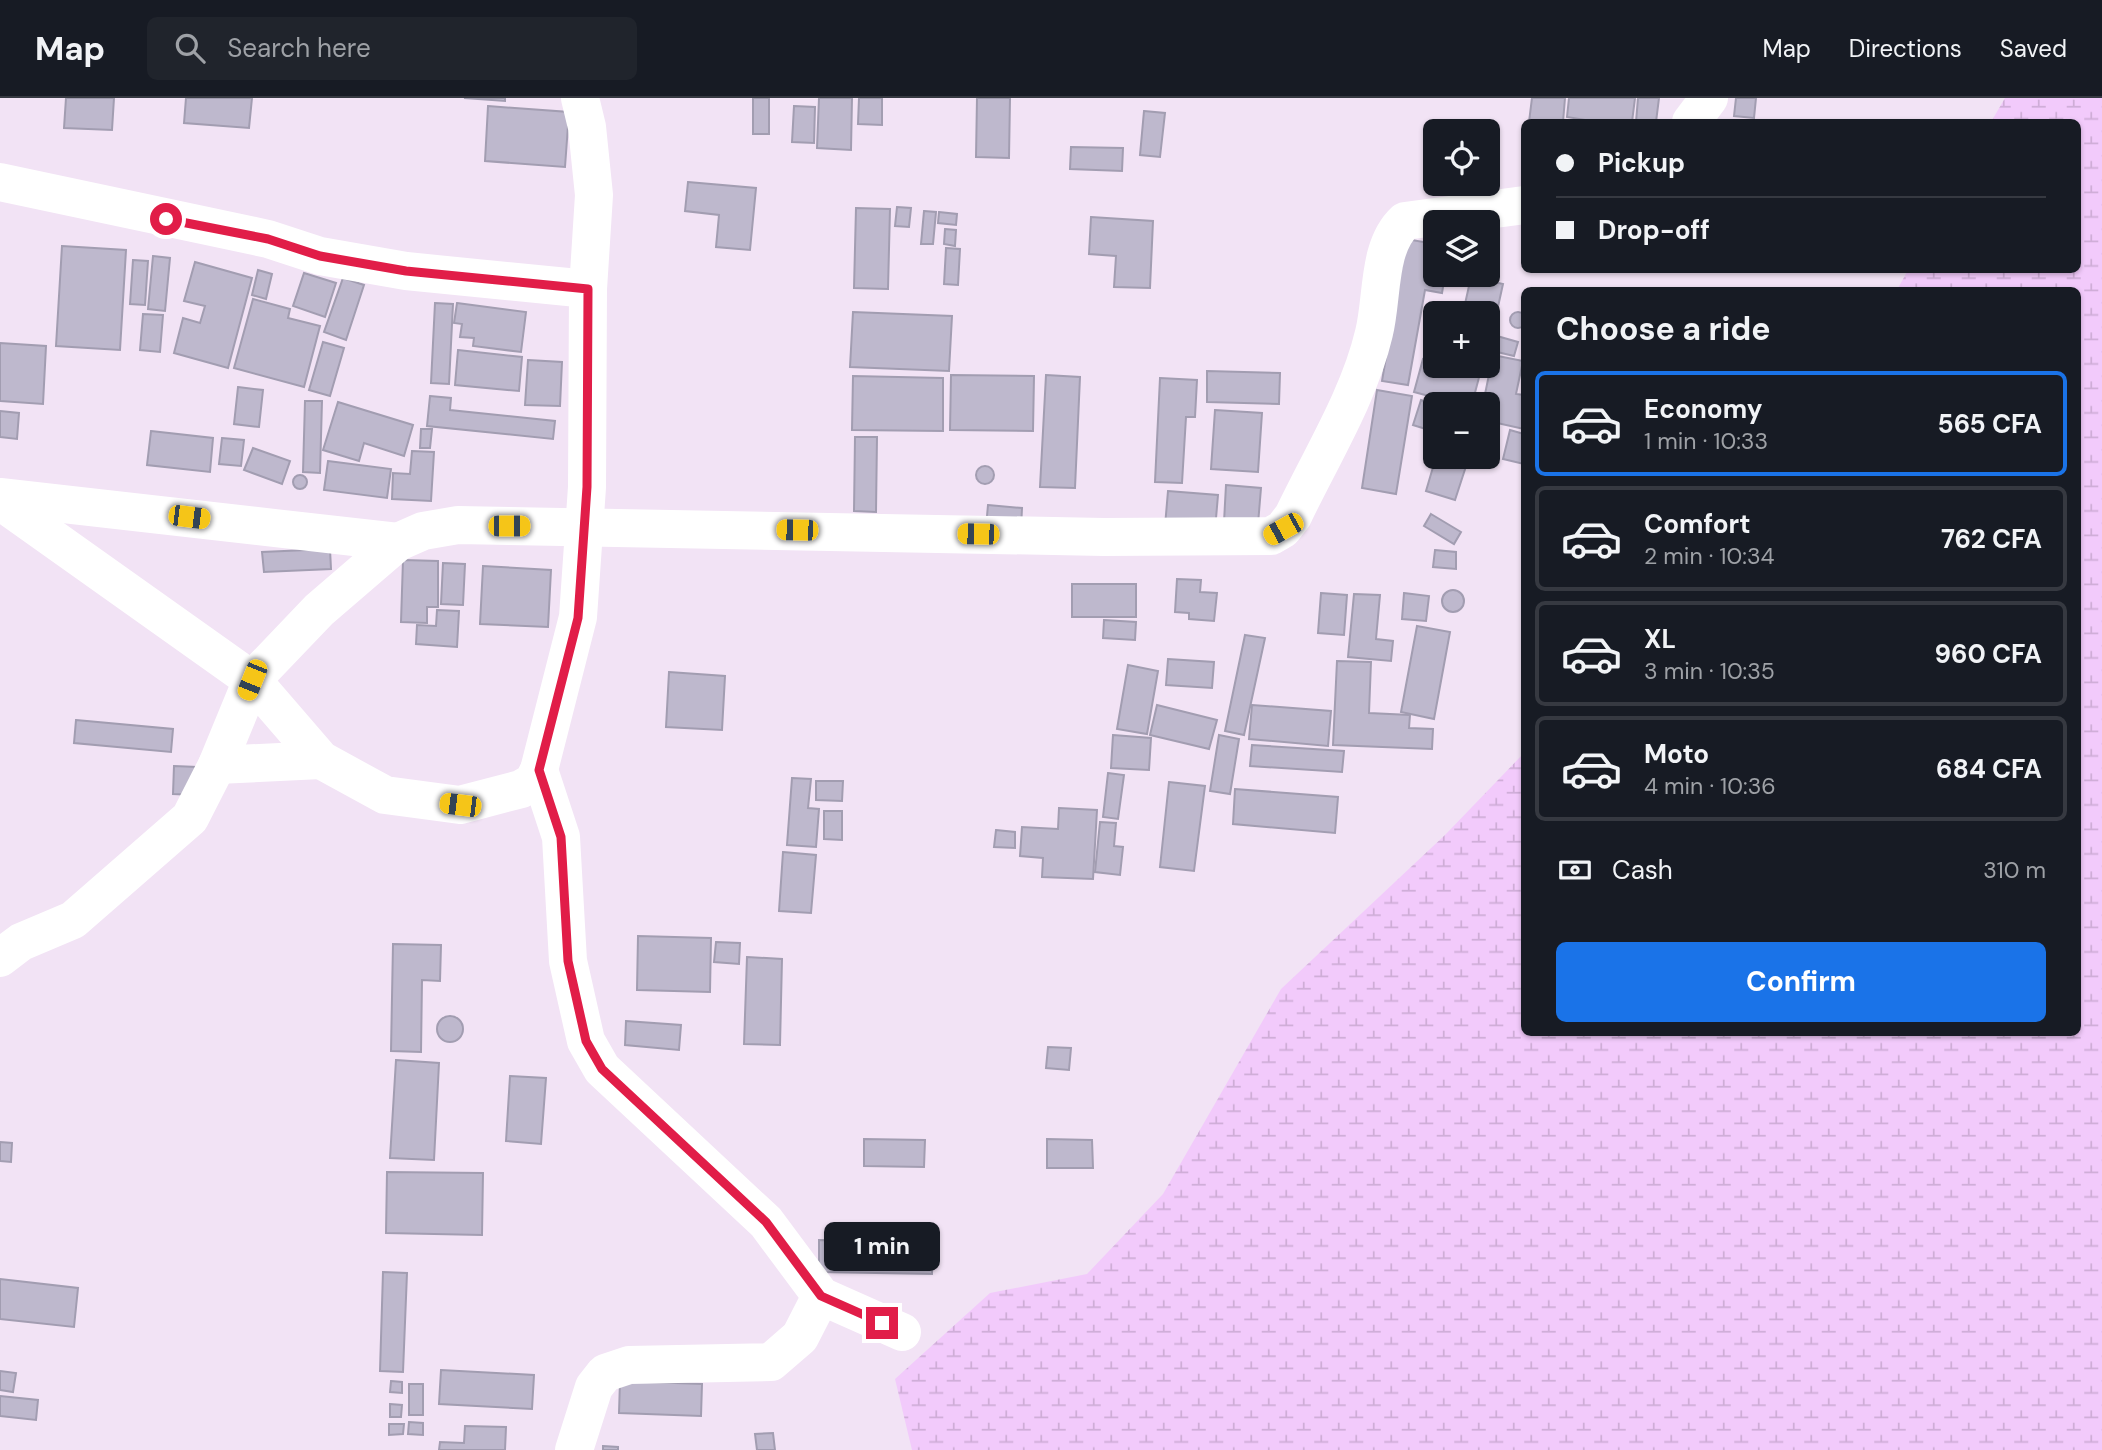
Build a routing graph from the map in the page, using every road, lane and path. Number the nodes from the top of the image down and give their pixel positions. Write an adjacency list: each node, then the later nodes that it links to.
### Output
1 (580, 98): 6 (street)
2 (1709, 98): 3 (street)
3 (1693, 119)
4 (0, 182): 6 (street)
5 (1521, 205): 8 (street)
6 (588, 289): 8 (street)
7 (0, 499): 9 (street); 10 (street)
8 (584, 526): 9 (street); 13 (street)
9 (398, 542): 10 (street)
10 (252, 680): 11 (street); 12 (street)
11 (321, 760): 12 (street); 13 (street)
12 (217, 765): 14 (street)
13 (539, 770): 15 (street)
14 (0, 958)
15 (821, 1296): 16 (street); 17 (street)
16 (902, 1332)
17 (574, 1450)

